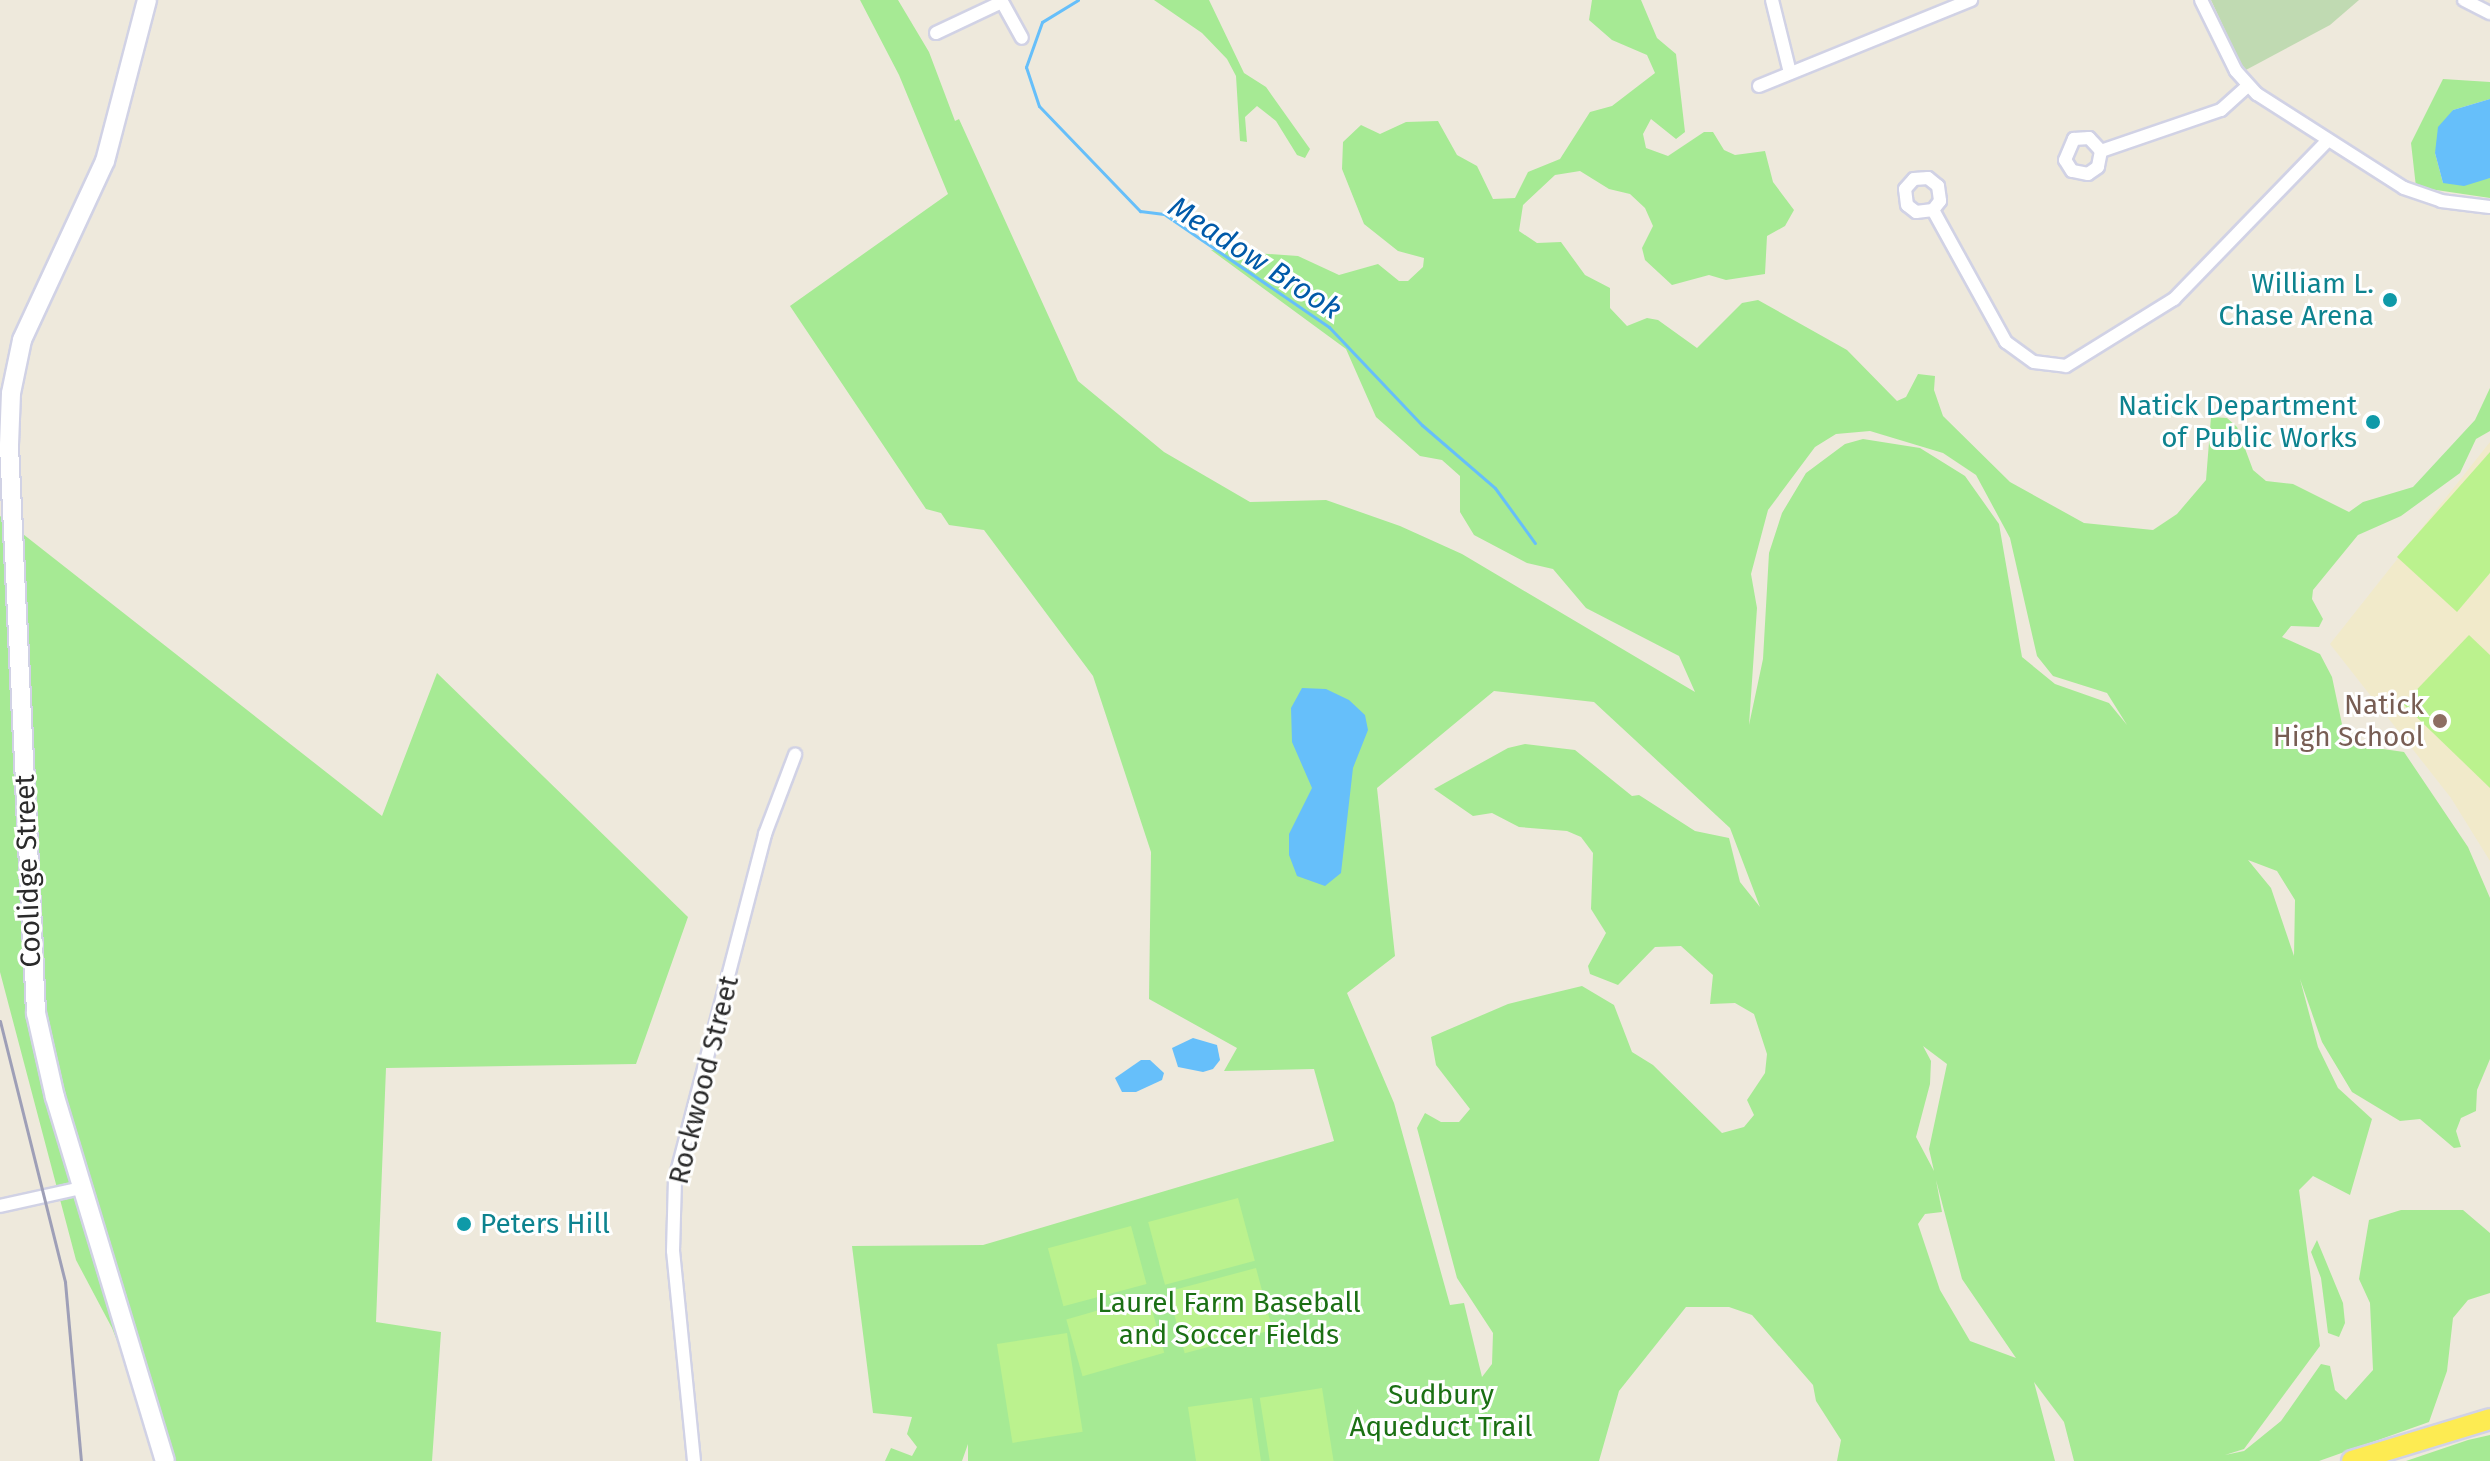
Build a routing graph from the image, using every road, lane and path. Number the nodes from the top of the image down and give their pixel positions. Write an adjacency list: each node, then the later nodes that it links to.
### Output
1 (147, 0): 18 (main road, Coolidge Street)
2 (1772, 0): 10 (street)
3 (1971, 0): 10 (street)
4 (2201, 0): 12 (street)
5 (2464, 0): 7 (street)
6 (1002, 1): 8 (street); 9 (street)
7 (2490, 13)
8 (936, 33)
9 (1022, 38)
10 (1790, 73): 11 (street)
11 (1759, 86)
12 (2248, 86): 13 (street); 14 (street)
13 (2327, 141): 15 (street); 16 (street)
14 (2101, 151)
15 (2490, 207)
16 (1933, 210)
17 (795, 755): 22 (street, Rockwood Street)
18 (81, 1188): 19 (street); 21 (main road, Coolidge Street)
19 (0, 1206)
20 (2490, 1419): 23 (main road)
21 (165, 1461)
22 (694, 1461)
23 (2352, 1461)

